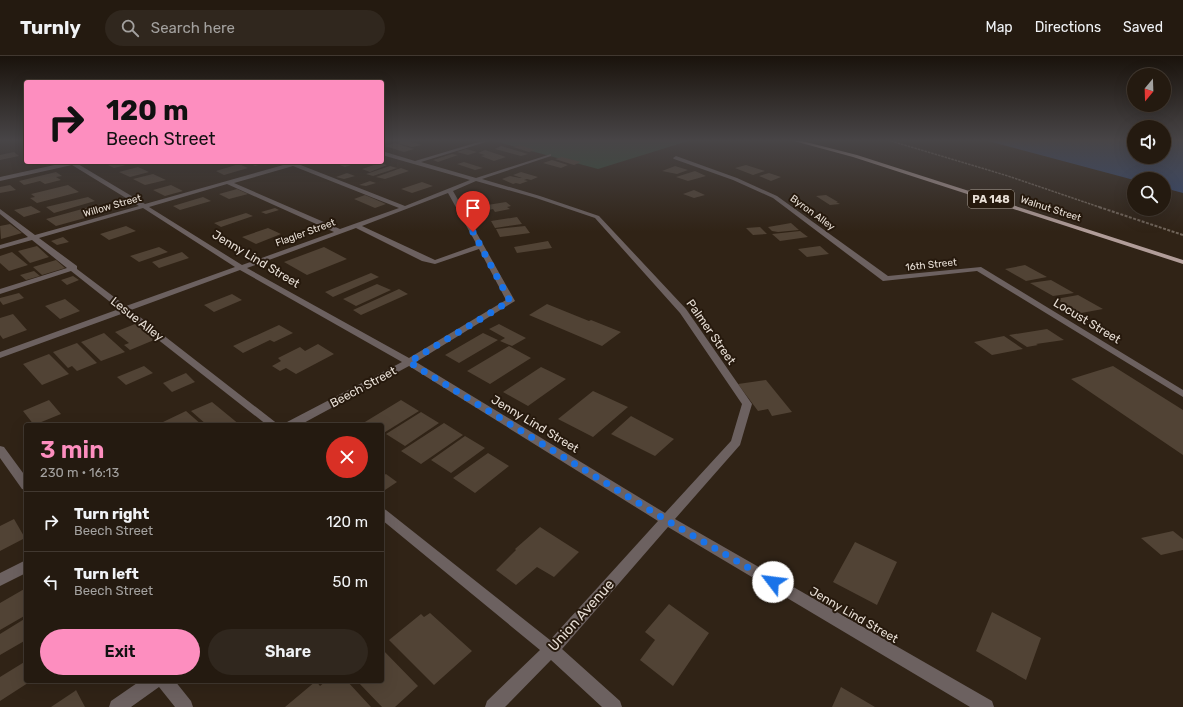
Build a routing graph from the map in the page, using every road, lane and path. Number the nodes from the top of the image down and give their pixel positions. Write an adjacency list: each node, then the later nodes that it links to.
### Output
1 (33, 171): 10 (street)
2 (89, 171): 14 (street, Jenny Lind Street)
3 (266, 171): 12 (street, Willow Street)
4 (312, 171): 15 (street)
5 (450, 171): 11 (street)
6 (500, 171): 11 (street, Flagler Street)
7 (714, 171): 27 (street, Byron Alley)
8 (903, 171): 23 (main road, Walnut Street / PA 148)
9 (993, 171): 19 (path)
10 (0, 179)
11 (477, 179): 13 (street, Flagler Street); 38 (street, Palmer Street)
12 (227, 182): 14 (street, Willow Street); 18 (street)
13 (450, 190): 15 (street, Flagler Street); 21 (street, Beech Street)
14 (144, 206): 20 (street, Willow Street); 24 (street, Jenny Lind Street)
15 (405, 208): 17 (street, Flagler Street)
16 (0, 211): 20 (street, Lesue Alley)
17 (355, 225): 18 (street, Flagler Street); 21 (street)
18 (338, 231): 24 (street, Flagler Street)
19 (1183, 235)
20 (36, 238): 22 (street, Willow Street); 25 (street, Lesue Alley)
21 (481, 246): 31 (street, Beech Street)
22 (0, 247)
23 (1183, 262)
24 (240, 267): 29 (street, Flagler Street); 31 (street, Jenny Lind Street)
25 (74, 268): 28 (street); 29 (street, Lesue Alley)
26 (978, 269): 27 (street, 16th Street); 32 (street, Locust Street)
27 (886, 278)
28 (0, 292)
29 (125, 310): 30 (street, Flagler Street); 33 (street, Lesue Alley)
30 (0, 355)
31 (409, 362): 34 (street, Beech Street); 38 (street, Jenny Lind Street)
32 (1183, 394)
33 (271, 423)
34 (295, 423)
35 (0, 450): 36 (street)
36 (24, 483)
37 (384, 516): 41 (street)
38 (666, 520): 41 (street, Union Avenue); 48 (street, Jenny Lind Street)
39 (24, 567): 40 (street)
40 (0, 580)
41 (550, 650): 46 (street, Union Avenue); 47 (street)
42 (151, 683): 44 (street)
43 (167, 683): 45 (street)
44 (117, 707)
45 (185, 707)
46 (493, 707)
47 (614, 707)
48 (986, 707)

